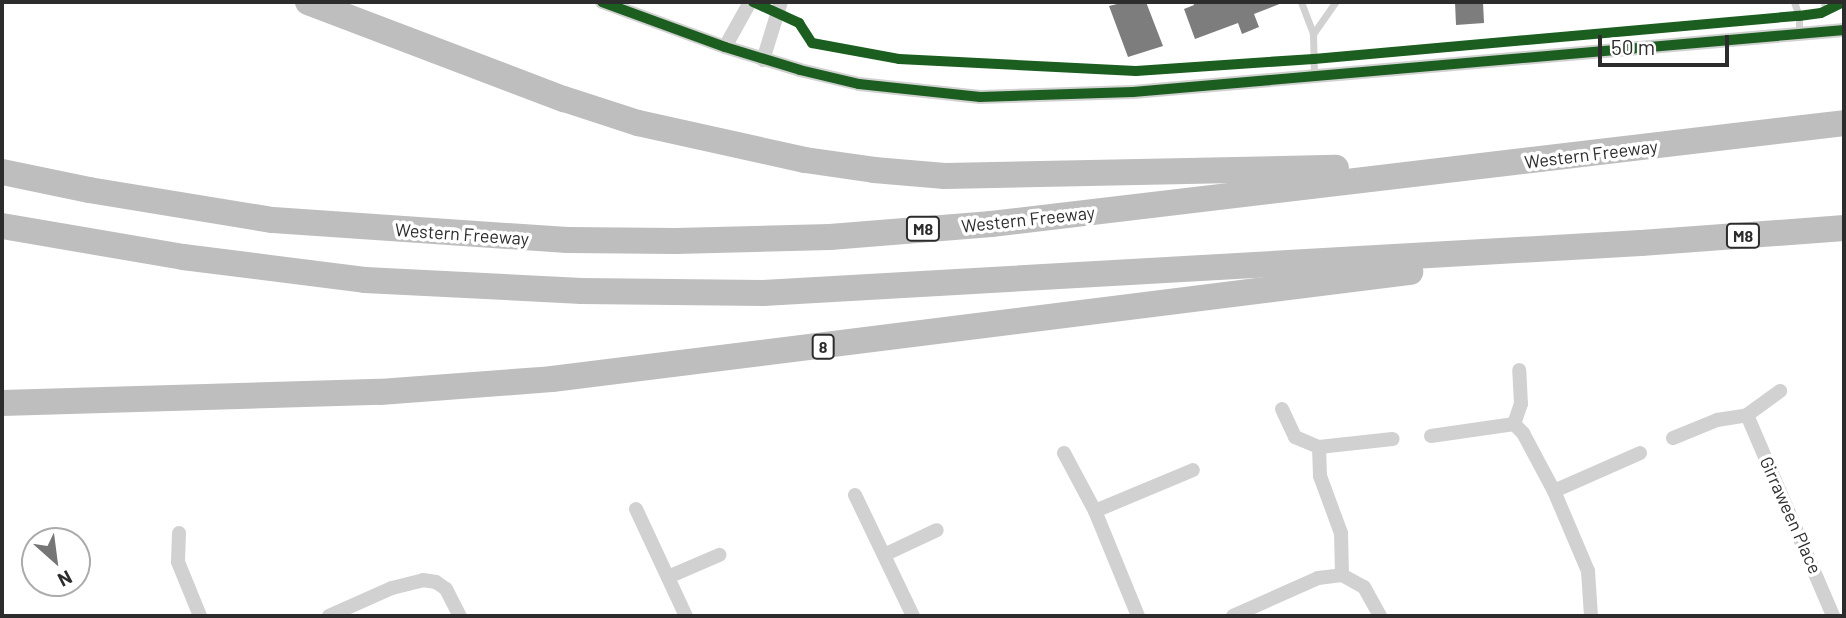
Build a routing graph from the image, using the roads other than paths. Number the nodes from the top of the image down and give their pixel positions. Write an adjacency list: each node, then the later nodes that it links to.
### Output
1 (308, 2): 14 (highway)
2 (603, 2): 11 (street)
3 (750, 2): 11 (street)
4 (781, 2): 12 (street)
5 (1301, 2): 9 (lane)
6 (1335, 2): 9 (lane)
7 (1794, 2): 10 (lane)
8 (1844, 30): 10 (street)
9 (1313, 34): 13 (lane)
10 (1799, 34): 13 (street)
11 (725, 47): 12 (street)
12 (763, 60): 13 (street)
13 (1314, 77)
14 (1844, 122): 15 (highway, Western Freeway / M8)
15 (2, 172)
16 (2, 226): 18 (highway, M8)
17 (1844, 228): 18 (highway, M8)
18 (1641, 243): 21 (highway, 8)
19 (1519, 370): 24 (street)
20 (1780, 391): 23 (street)
21 (2, 403)
22 (1282, 409): 28 (street)
23 (1747, 415): 26 (street); 51 (street, Girraween Place)
24 (1514, 424): 25 (street); 32 (street)
25 (1431, 436)
26 (1673, 438)
27 (1393, 439): 28 (street)
28 (1319, 447): 40 (street)
29 (1064, 453): 35 (street)
30 (1640, 453): 32 (street)
31 (1193, 470): 35 (street)
32 (1554, 491): 50 (street)
33 (855, 495): 38 (street)
34 (636, 509): 41 (street)
35 (1095, 511): 47 (street)
36 (937, 530): 38 (street)
37 (179, 533): 42 (street)
38 (886, 554): 46 (street)
39 (719, 555): 41 (street)
40 (1342, 575): 48 (street); 49 (street)
41 (668, 577): 45 (street)
42 (200, 616)
43 (329, 616): 44 (street)
44 (460, 616)
45 (686, 616)
46 (913, 616)
47 (1138, 616)
48 (1233, 616)
49 (1380, 616)
50 (1591, 616)
51 (1833, 616)

